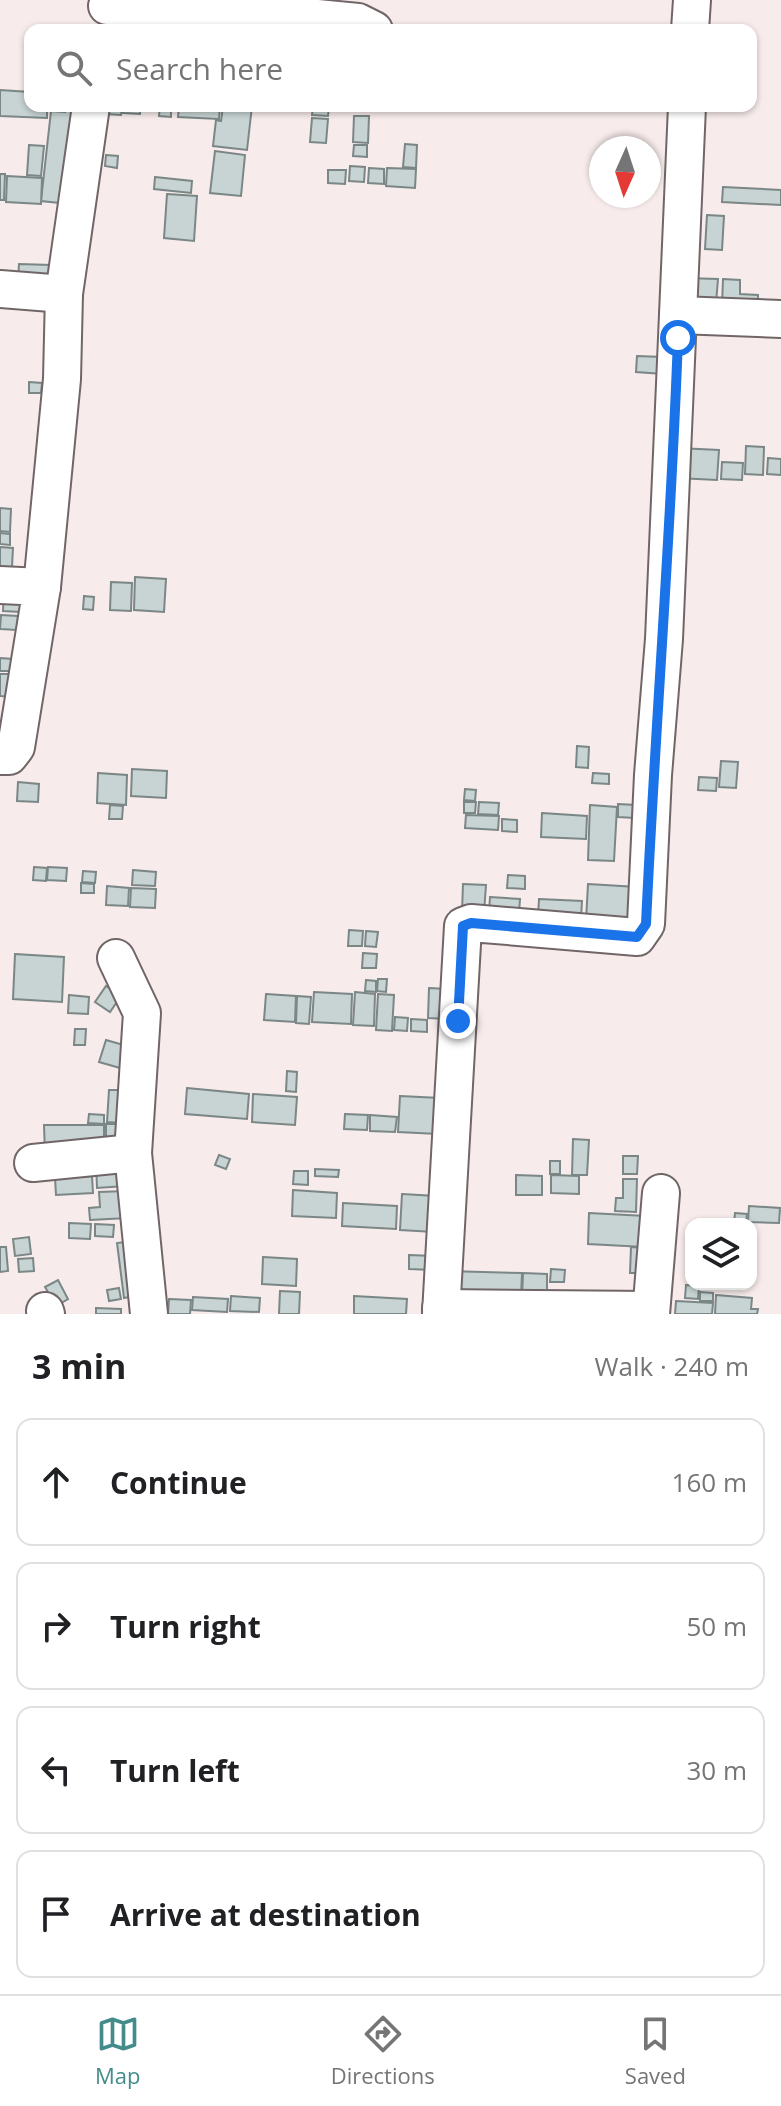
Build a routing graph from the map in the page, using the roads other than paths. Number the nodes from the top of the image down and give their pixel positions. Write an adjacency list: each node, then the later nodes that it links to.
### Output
1 (692, 0): 4 (street)
2 (106, 12): 3 (street)
3 (362, 24)
4 (690, 24)
5 (90, 112): 8 (street)
6 (687, 112): 9 (street)
7 (0, 289): 8 (street)
8 (64, 294): 12 (street)
9 (678, 315): 10 (street); 18 (street)
10 (781, 319)
11 (0, 585): 12 (street)
12 (42, 587): 13 (street)
13 (0, 756)
14 (116, 958): 15 (street)
15 (133, 1153): 16 (street); 20 (street)
16 (33, 1163)
17 (661, 1193): 19 (street)
18 (441, 1311): 19 (street)
19 (651, 1312)
20 (149, 1314)

